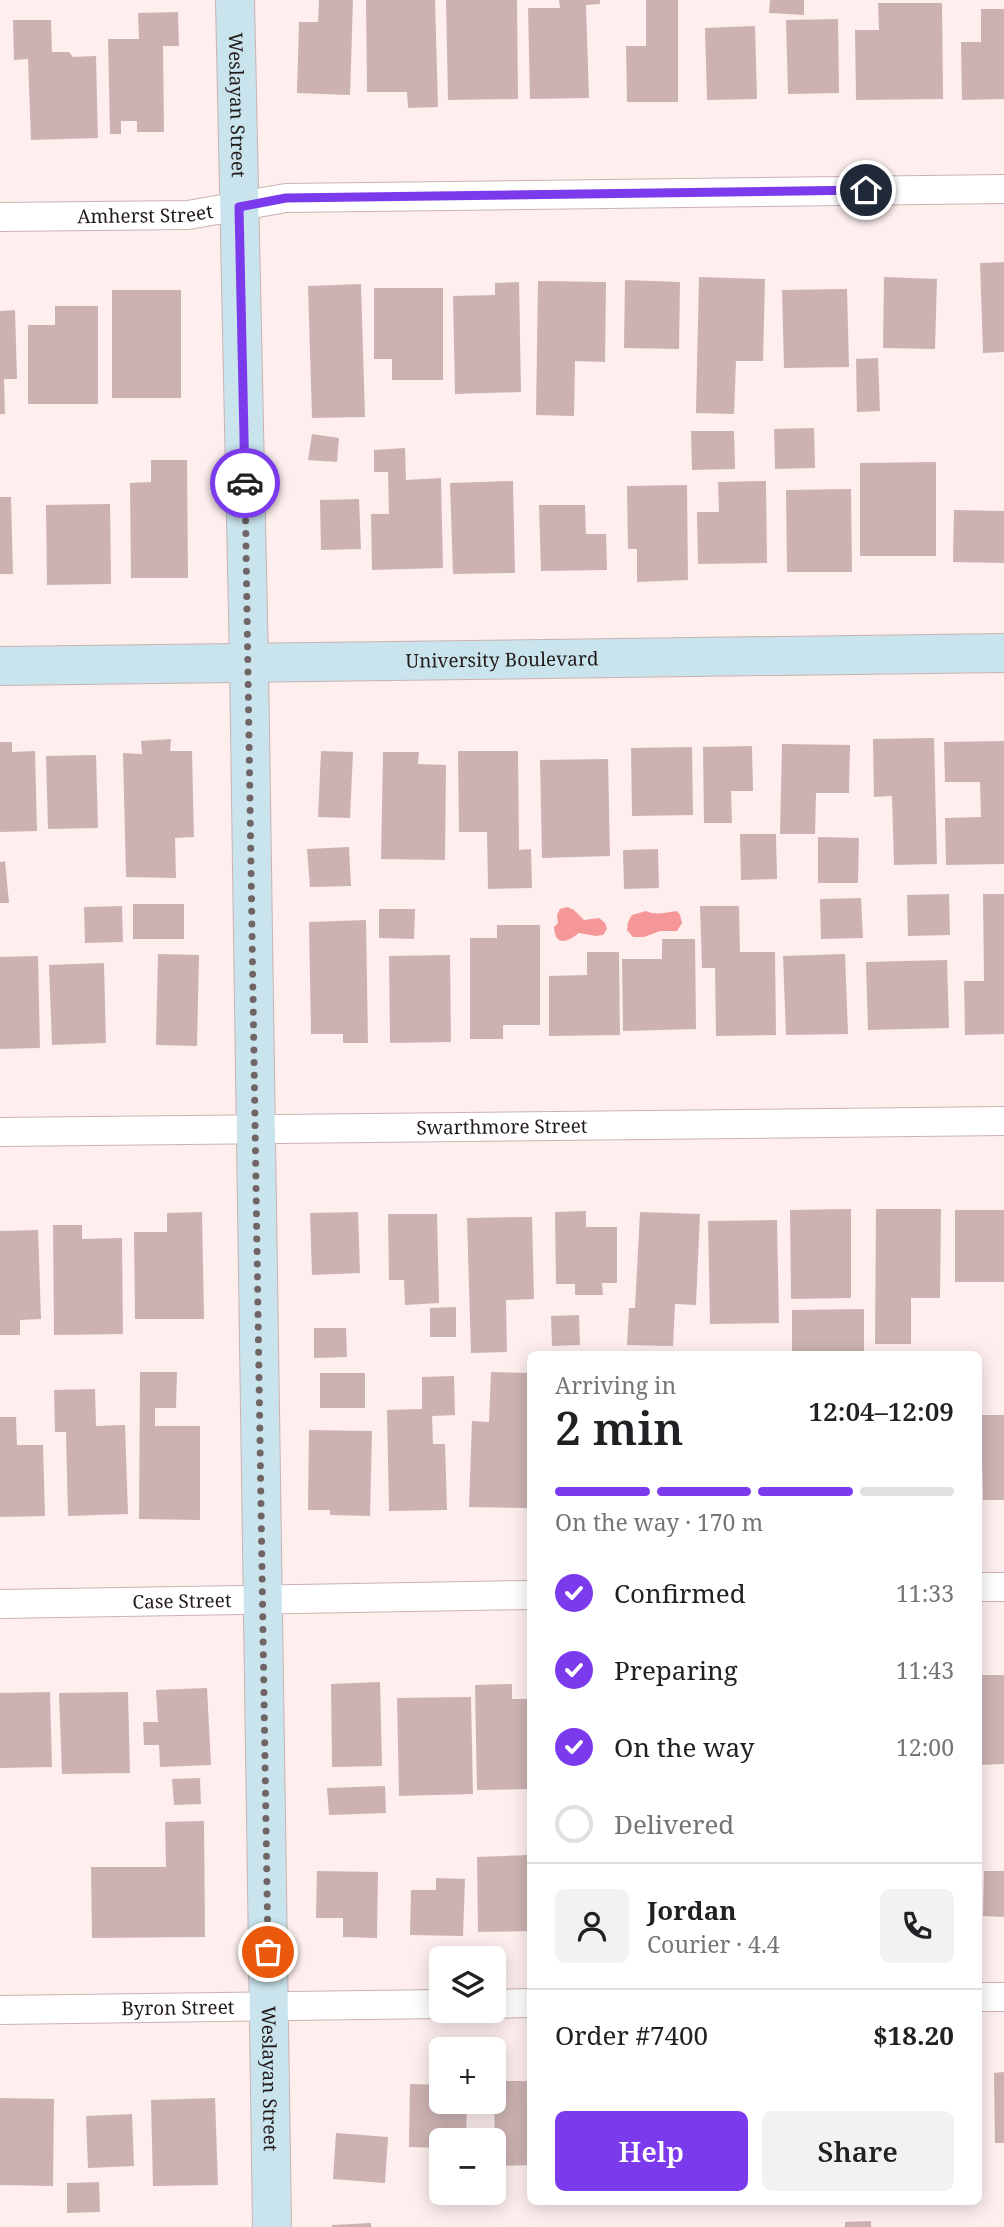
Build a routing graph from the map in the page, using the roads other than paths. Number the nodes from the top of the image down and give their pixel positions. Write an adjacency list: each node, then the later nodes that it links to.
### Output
1 (235, 0): 3 (main road, Weslayan Street)
2 (1004, 188): 3 (street, Amherst Street)
3 (239, 207): 4 (street, Amherst Street); 6 (main road, Weslayan Street)
4 (0, 217)
5 (1004, 653): 6 (main road, University Boulevard)
6 (249, 662): 7 (main road, University Boulevard); 9 (main road, Weslayan Street)
7 (0, 666)
8 (1004, 1121): 9 (street, Swarthmore Street)
9 (254, 1128): 10 (street, Swarthmore Street); 14 (main road, Weslayan Street)
10 (0, 1132)
11 (982, 1587): 12 (street)
12 (1004, 1587)
13 (527, 1595): 14 (street, Case Street)
14 (263, 1599): 15 (street, Case Street); 21 (main road, Weslayan Street)
15 (0, 1604)
16 (982, 1997): 17 (street)
17 (1004, 1997)
18 (527, 2003): 20 (street)
19 (429, 2004): 21 (street, Byron Street)
20 (506, 2004)
21 (269, 2007): 22 (street, Byron Street); 23 (main road, Weslayan Street)
22 (0, 2010)
23 (272, 2227)

